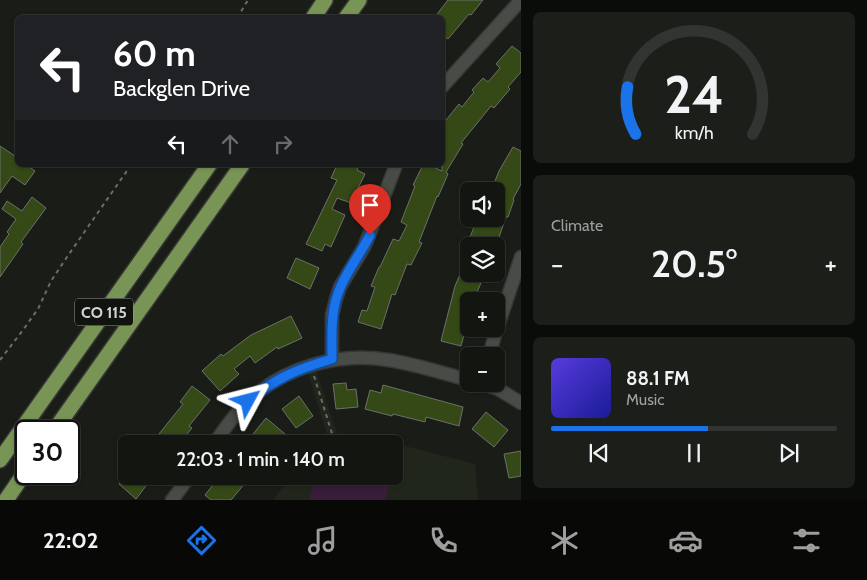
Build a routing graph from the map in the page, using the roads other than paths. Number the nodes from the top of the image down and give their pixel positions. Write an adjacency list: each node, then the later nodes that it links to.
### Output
1 (325, 0): 4 (highway)
2 (359, 0): 5 (highway)
3 (521, 0): 6 (street)
4 (315, 15)
5 (348, 15)
6 (445, 83)
7 (208, 167): 18 (highway, CO 115)
8 (241, 167): 16 (highway, CO 115)
9 (395, 167): 12 (street)
10 (521, 258): 11 (street)
11 (492, 347)
12 (332, 359): 13 (street); 17 (street)
13 (460, 378)
14 (503, 392): 15 (street)
15 (521, 403)
16 (62, 420)
17 (220, 435)
18 (0, 460)
19 (16, 485): 21 (highway)
20 (183, 485): 22 (street)
21 (6, 500)
22 (172, 500)

